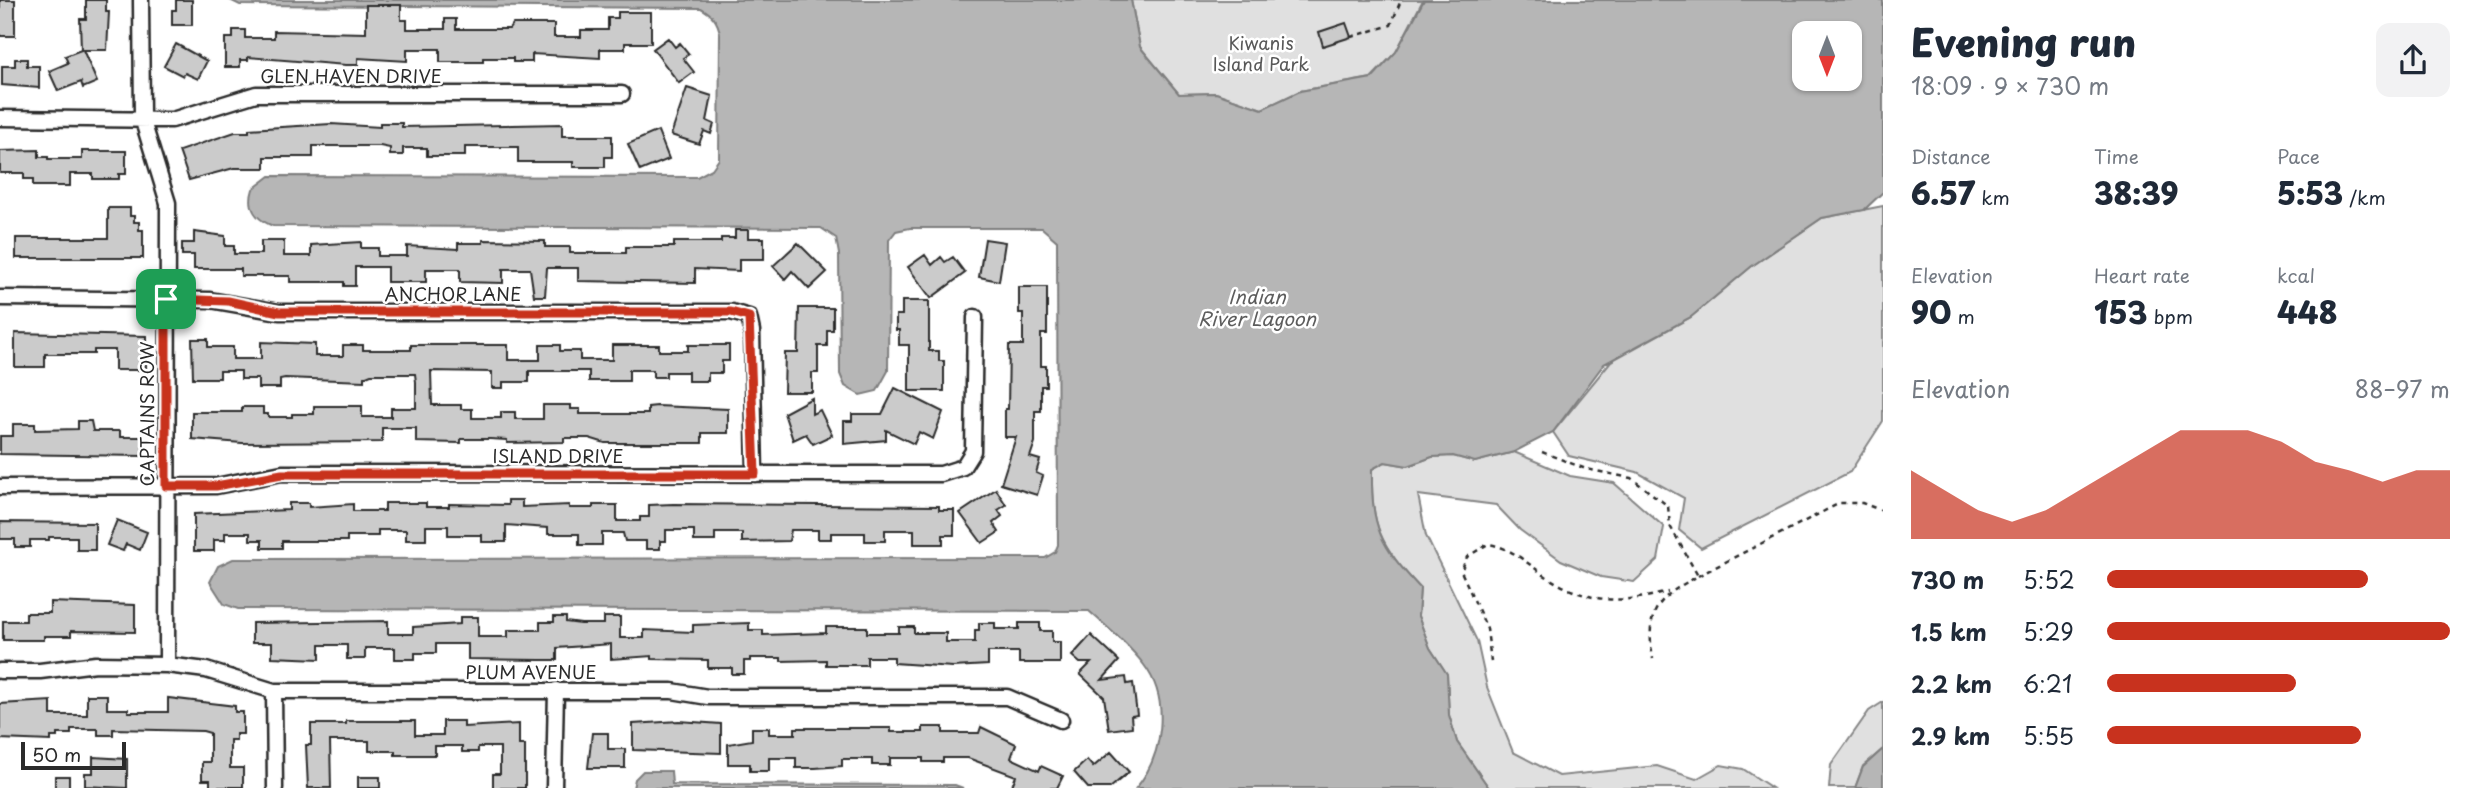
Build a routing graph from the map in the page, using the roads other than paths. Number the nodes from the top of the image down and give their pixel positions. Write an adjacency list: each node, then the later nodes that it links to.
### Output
1 (141, 0): 4 (street, CAPTAINS ROW)
2 (622, 94): 4 (street, GLEN HAVEN DRIVE)
3 (0, 118): 4 (street, GLEN HAVEN DRIVE)
4 (142, 118): 6 (street, CAPTAINS ROW)
5 (0, 298): 6 (street, ANCHOR LANE)
6 (166, 299): 8 (street, ANCHOR LANE); 9 (street, CAPTAINS ROW)
7 (975, 317): 8 (street, ISLAND DRIVE)
8 (755, 474): 9 (street, ISLAND DRIVE)
9 (166, 486): 10 (street, ISLAND DRIVE); 11 (street, CAPTAINS ROW)
10 (0, 487)
11 (167, 665): 12 (street, PLUM AVENUE); 14 (street, PLUM AVENUE)
12 (0, 671)
13 (556, 690): 14 (street, PLUM AVENUE); 15 (street, PLUM AVENUE); 17 (street)
14 (274, 691): 16 (street)
15 (1061, 720)
16 (275, 788)
17 (554, 788)

